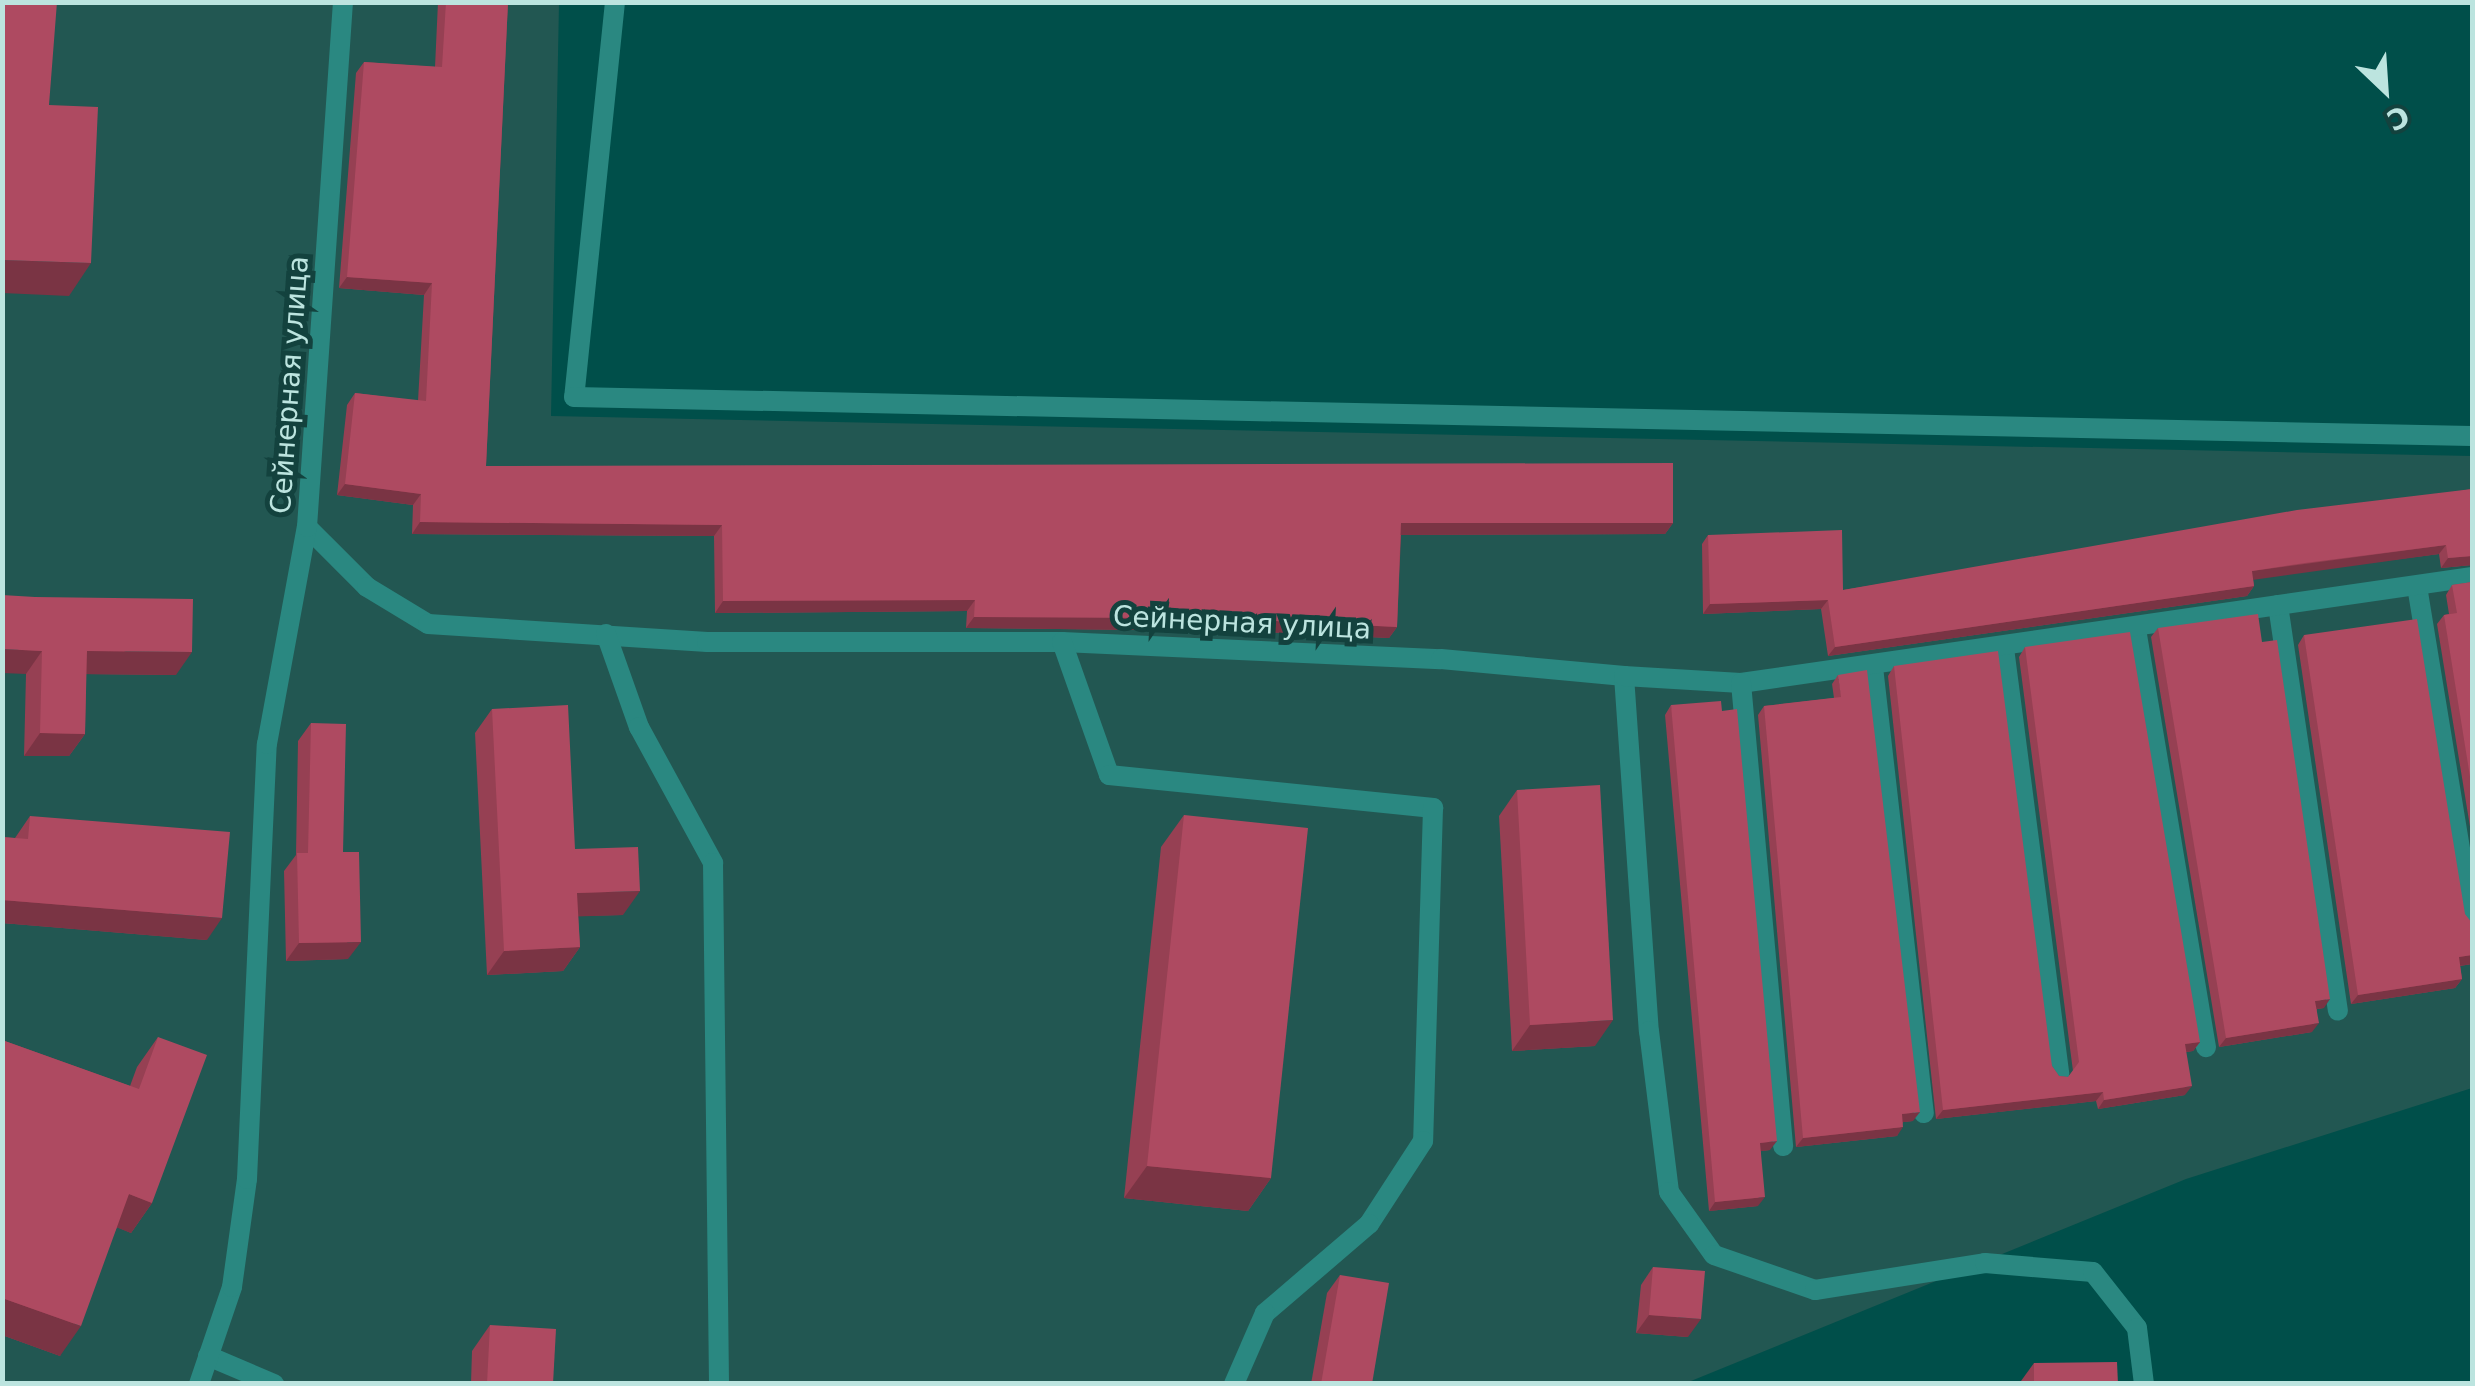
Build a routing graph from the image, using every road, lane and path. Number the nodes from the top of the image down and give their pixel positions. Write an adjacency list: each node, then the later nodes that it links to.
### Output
1 (343, 2): 4 (street, Сейнерная улица)
2 (615, 2): 3 (street)
3 (2472, 436)
4 (307, 527): 9 (street, Сейнерная улица); 21 (street)
5 (2472, 577): 6 (street, Сейнерная улица)
6 (2417, 586): 7 (street, Сейнерная улица); 15 (street)
7 (2278, 605): 8 (street, Сейнерная улица); 16 (street)
8 (2136, 629): 11 (street, Сейнерная улица); 17 (street)
9 (606, 634): 10 (street, Сейнерная улица); 24 (street)
10 (1062, 642): 13 (street, Сейнерная улица); 25 (street)
11 (2004, 648): 12 (street, Сейнерная улица); 18 (street)
12 (1873, 667): 14 (street, Сейнерная улица); 19 (street)
13 (1624, 676): 14 (street, Сейнерная улица); 26 (street)
14 (1741, 683): 20 (street)
15 (2472, 922)
16 (2338, 1011)
17 (2206, 1047)
18 (2059, 1073)
19 (1924, 1113)
20 (1783, 1146)
21 (208, 1356): 22 (street); 23 (street)
22 (199, 1384)
23 (274, 1384)
24 (719, 1384)
25 (1234, 1384)
26 (2144, 1384)

